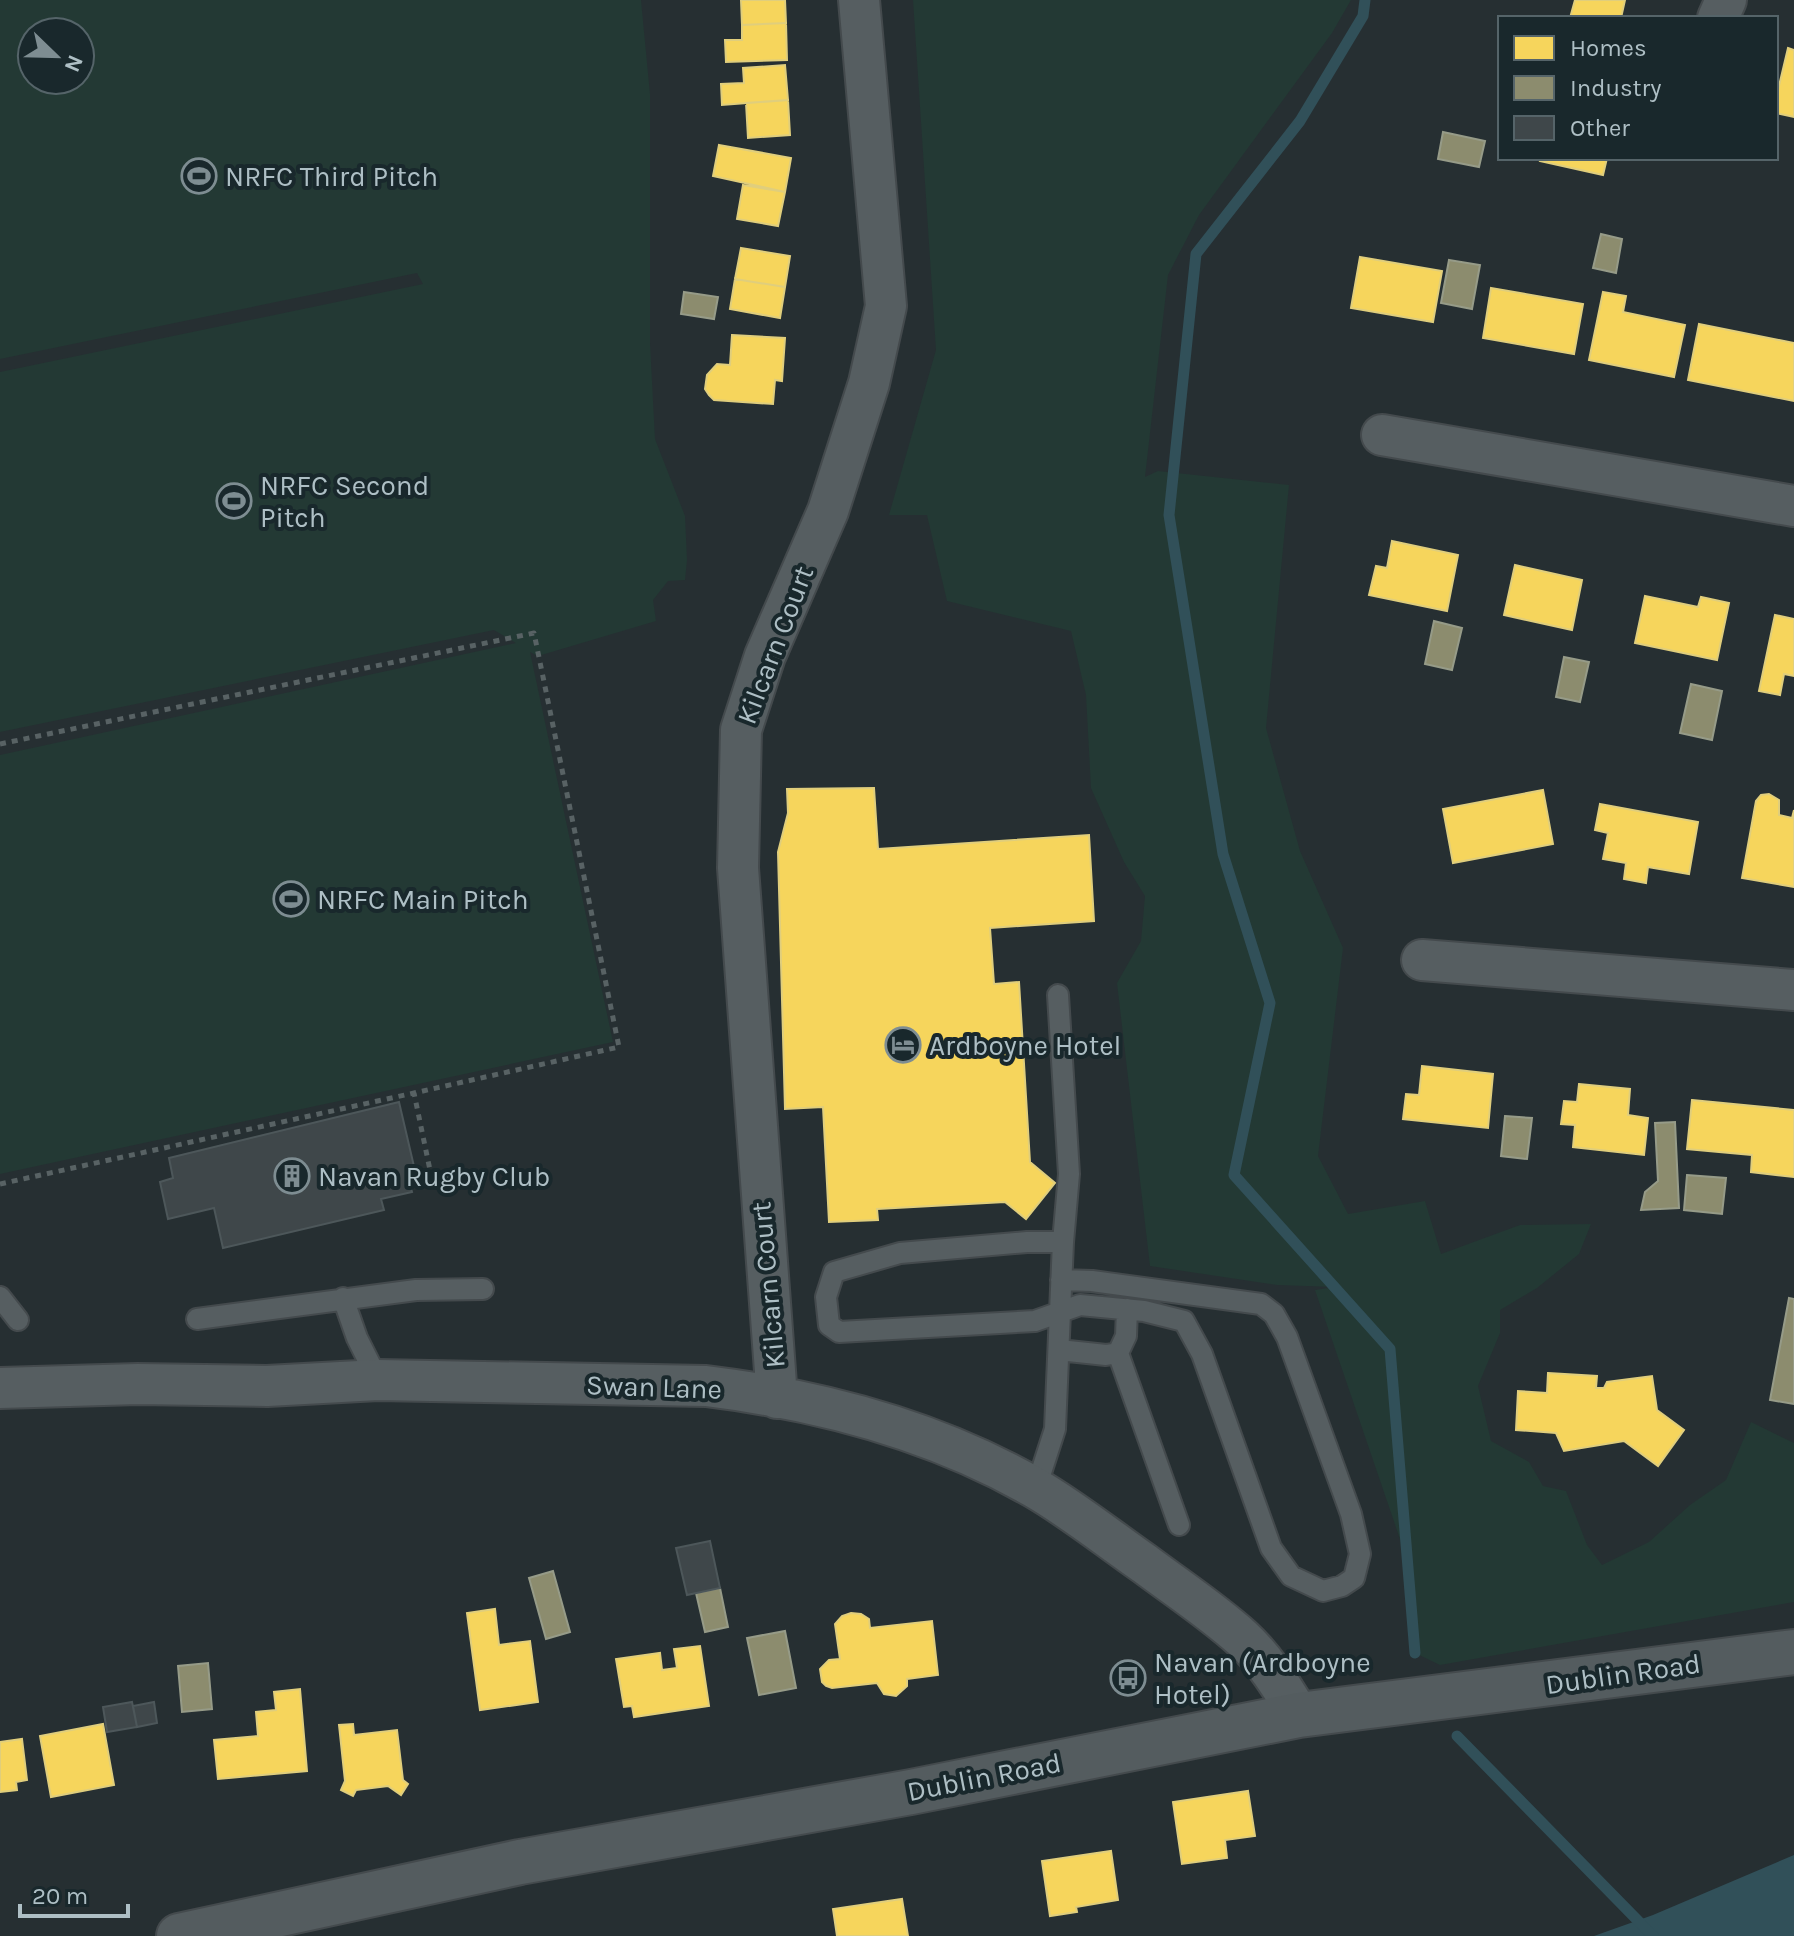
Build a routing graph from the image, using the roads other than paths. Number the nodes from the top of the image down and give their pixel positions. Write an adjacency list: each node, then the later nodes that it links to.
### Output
1 (859, 0): 20 (street, Kilcarn Court)
2 (1382, 435): 3 (street)
3 (1794, 506)
4 (1422, 960): 5 (street)
5 (1794, 990)
6 (1058, 995): 7 (lane)
7 (1063, 1242): 8 (lane); 13 (lane)
8 (1061, 1280): 12 (lane); 13 (lane)
9 (483, 1289): 11 (lane)
10 (0, 1297): 15 (lane)
11 (343, 1298): 14 (lane); 18 (lane)
12 (1127, 1309): 13 (lane); 17 (lane)
13 (1060, 1314): 16 (lane)
14 (197, 1319)
15 (18, 1320)
16 (1059, 1350): 17 (lane); 21 (lane)
17 (1118, 1353): 22 (lane)
18 (378, 1380): 19 (street, Swan Lane); 20 (street, Swan Lane)
19 (0, 1388)
20 (777, 1398): 21 (street, Swan Lane)
21 (1036, 1488): 24 (street, Swan Lane)
22 (1179, 1525)
23 (1794, 1652): 24 (main road, Dublin Road)
24 (1299, 1715): 25 (main road, Dublin Road)
25 (179, 1936)

